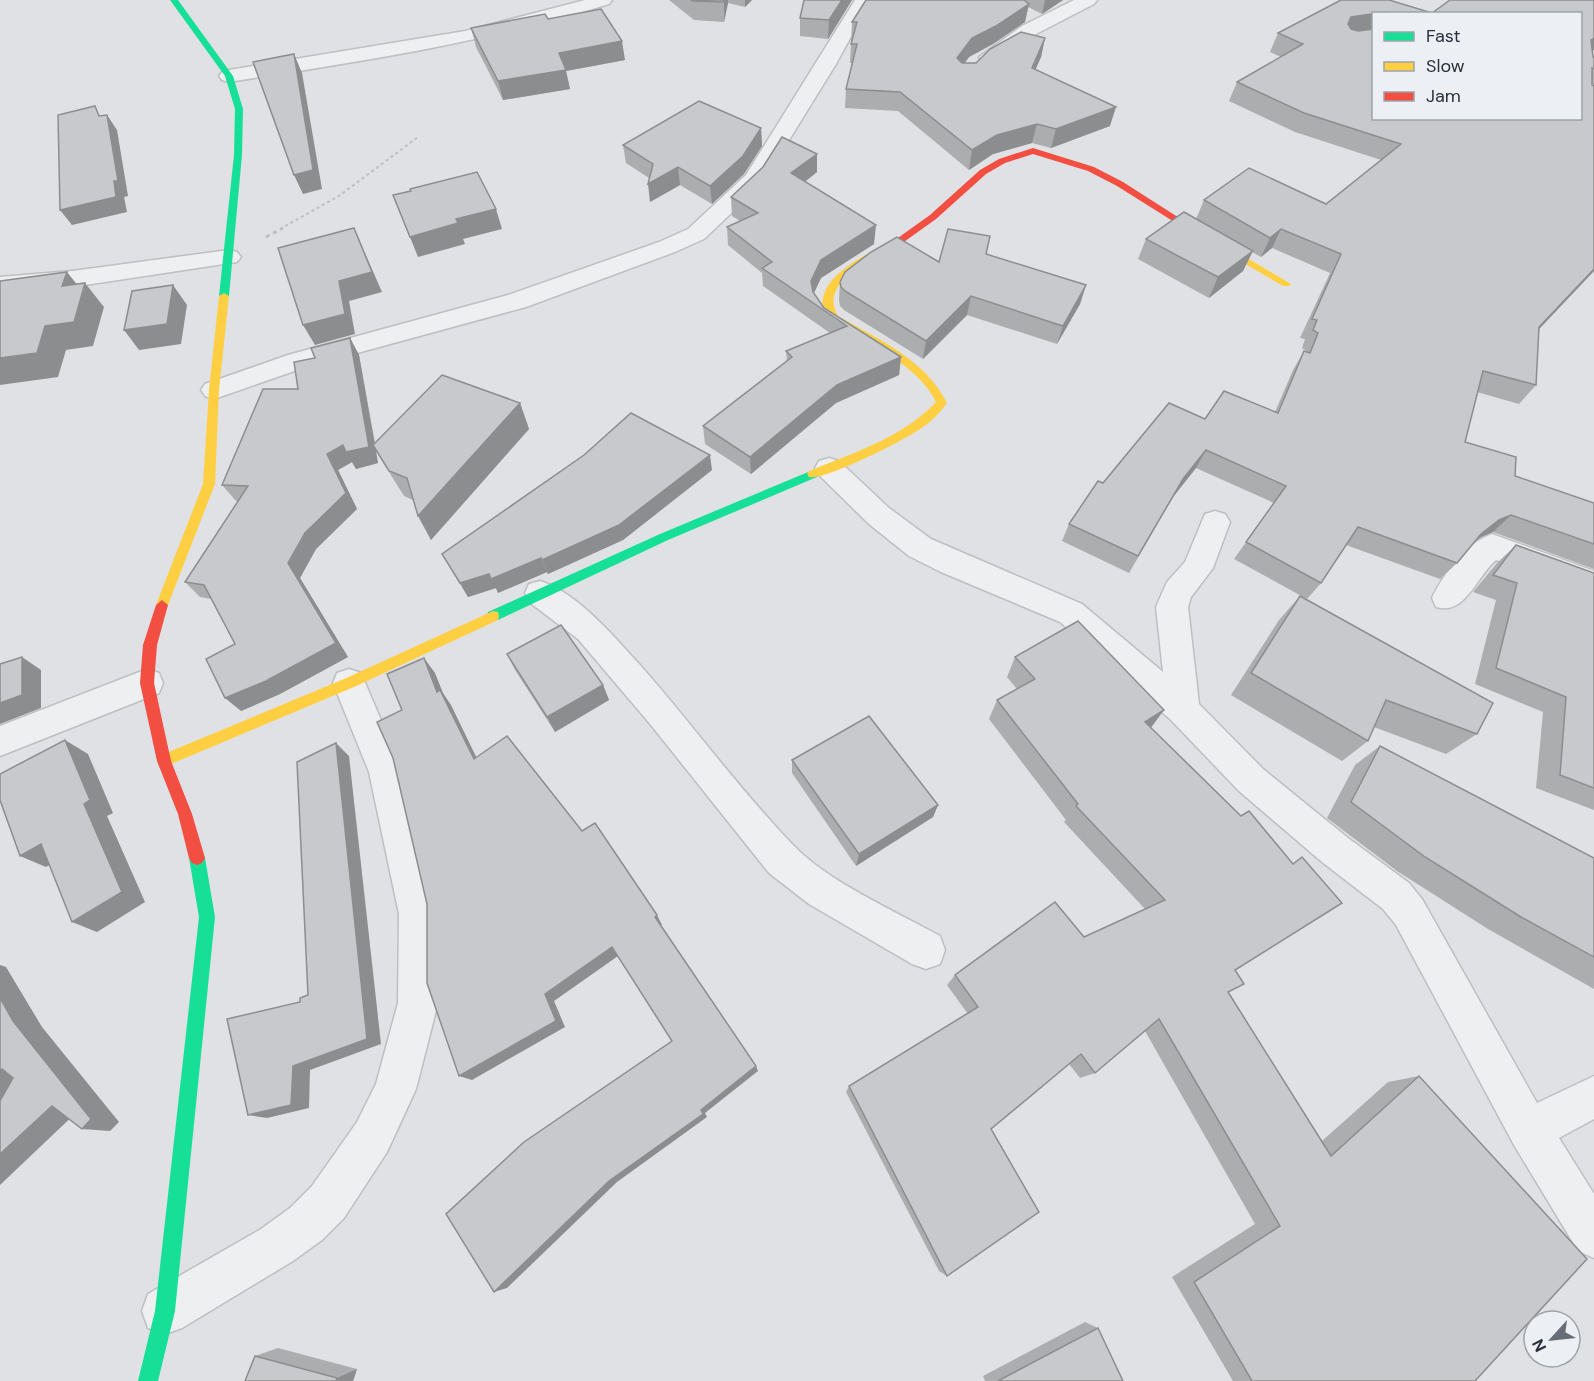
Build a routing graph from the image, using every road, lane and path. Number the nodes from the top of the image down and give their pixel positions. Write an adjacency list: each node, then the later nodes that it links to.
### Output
1 (174, 0): 6 (street)
2 (603, 0): 6 (street)
3 (865, 0): 11 (street)
4 (1088, 0): 5 (street)
5 (972, 69)
6 (230, 76): 8 (street)
7 (418, 137): 8 (path)
8 (229, 257): 10 (street); 11 (street)
9 (1286, 284): 12 (street)
10 (0, 285)
11 (214, 390): 17 (street)
12 (829, 468): 15 (street); 19 (street)
13 (1215, 522): 19 (street)
14 (1594, 584): 16 (street)
15 (540, 593): 18 (street); 22 (street)
16 (1447, 598)
17 (147, 683): 20 (street); 21 (street)
18 (349, 683): 21 (street); 26 (street)
19 (1183, 710): 24 (street)
20 (0, 741)
21 (164, 761): 26 (street)
22 (926, 950)
23 (1594, 1097): 24 (street)
24 (1528, 1131): 25 (street)
25 (1594, 1234)
26 (165, 1311): 27 (street)
27 (148, 1381)

